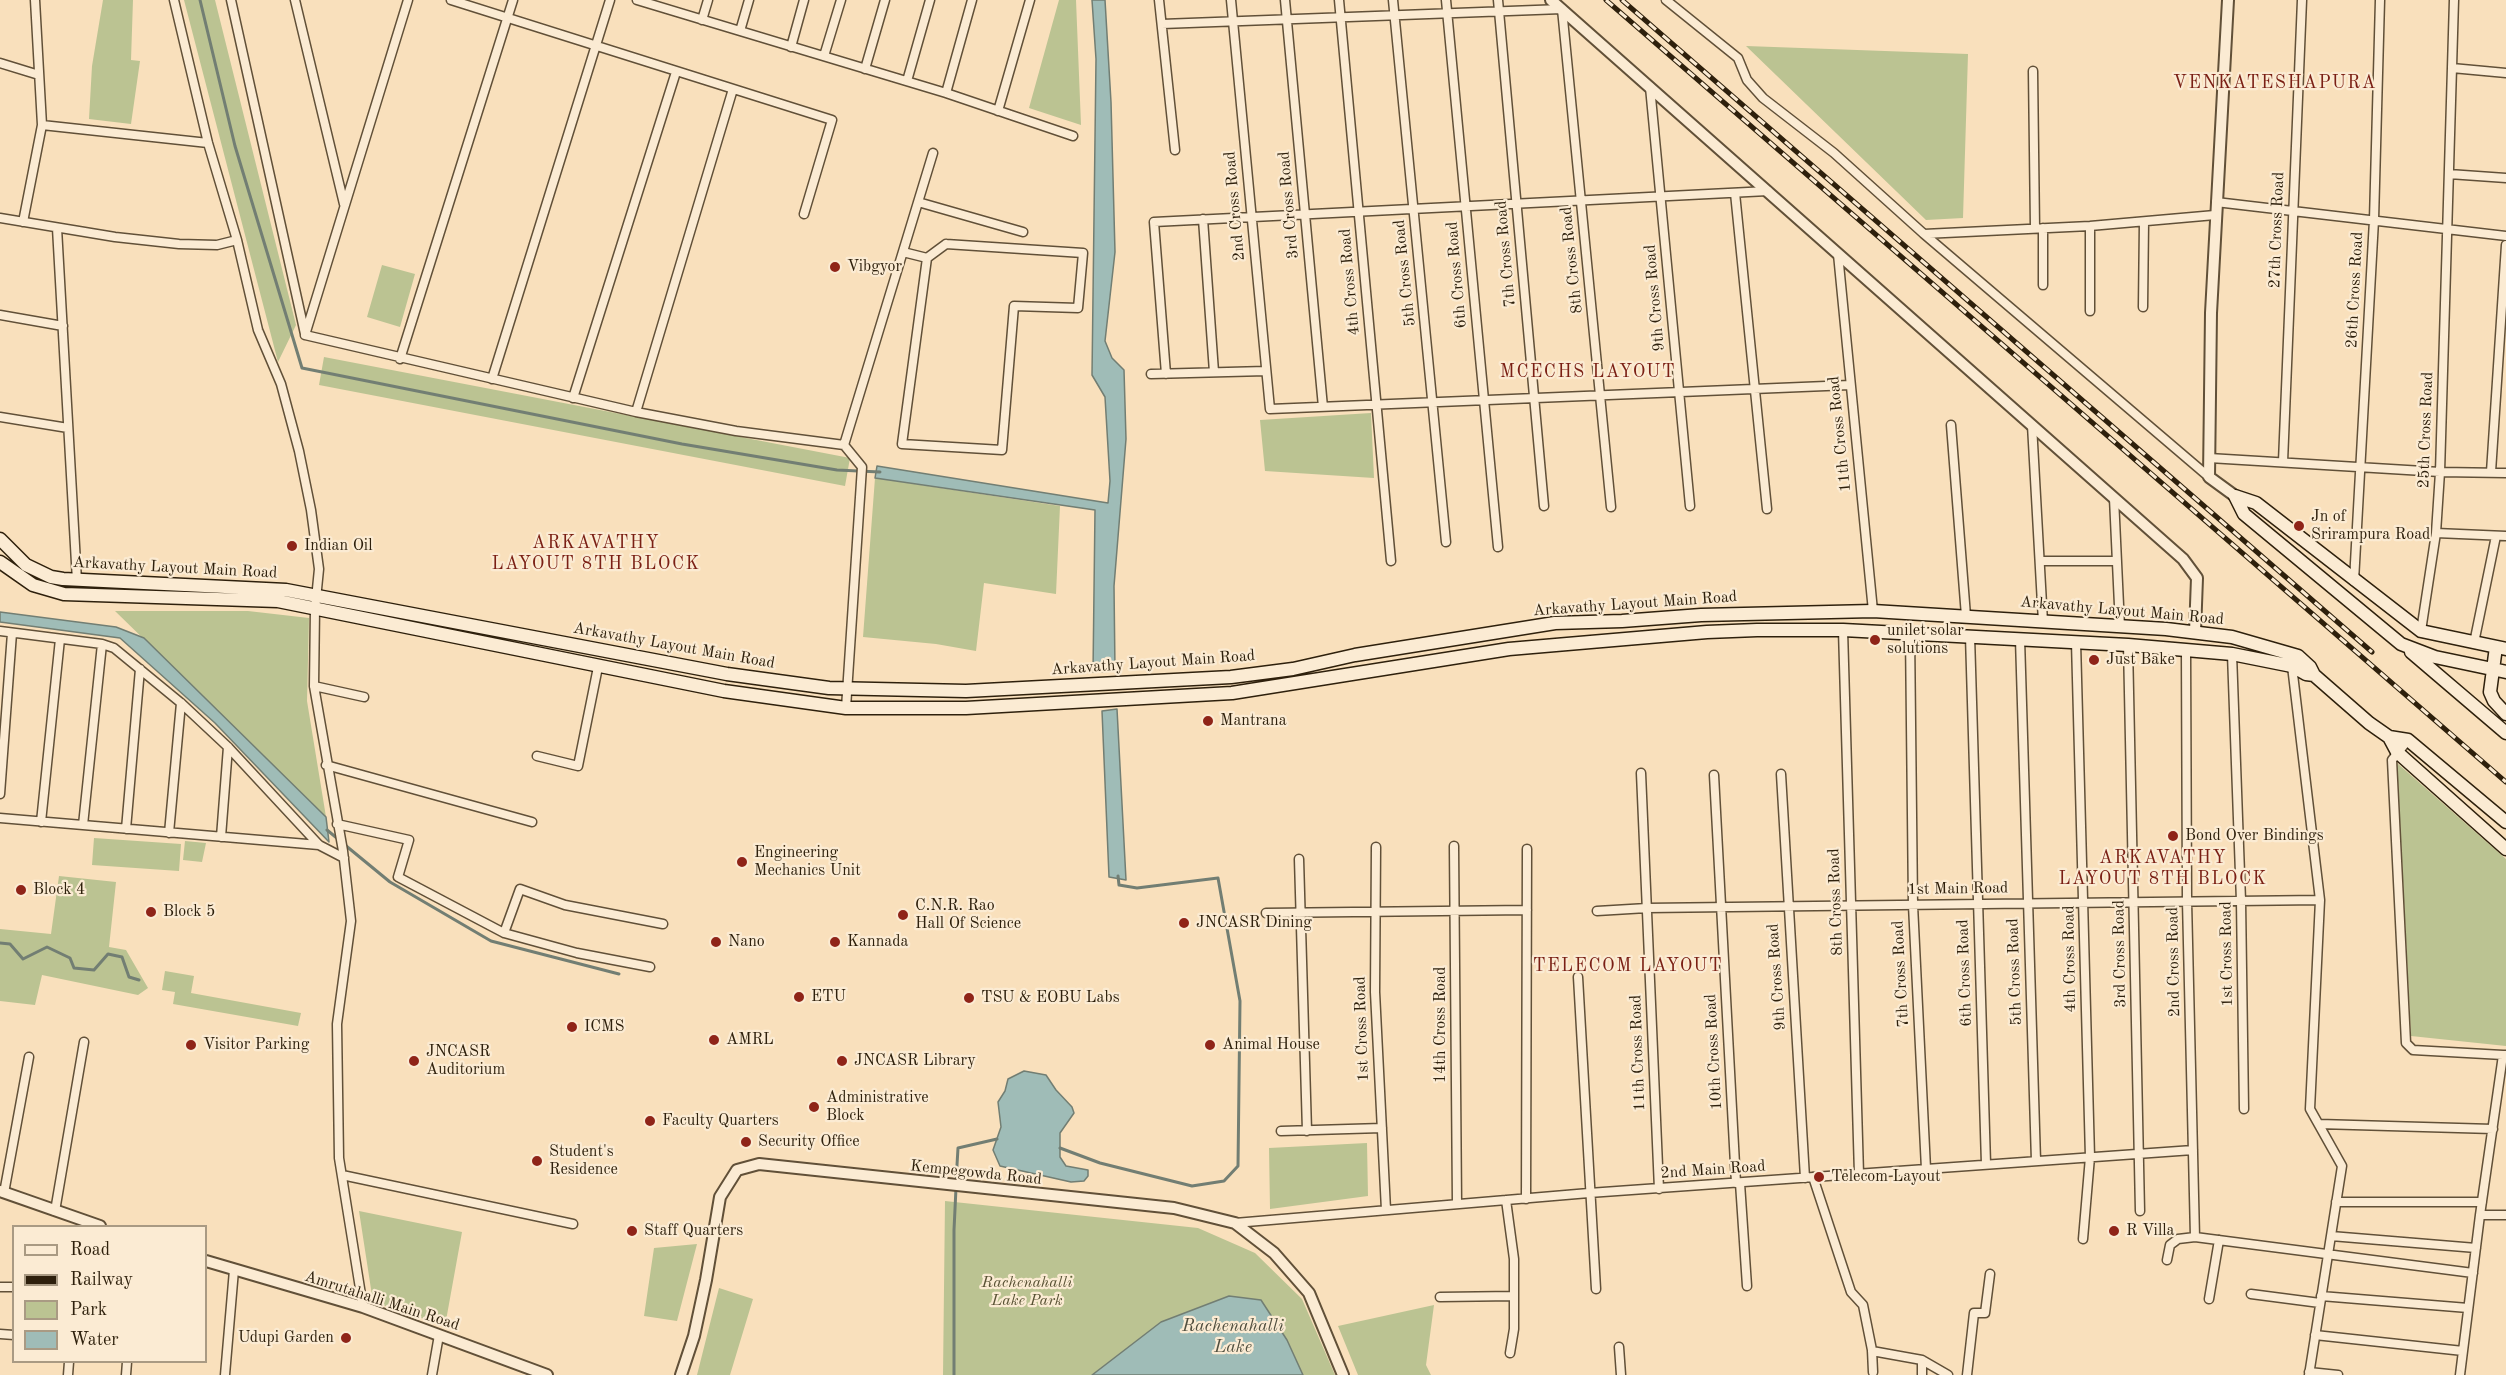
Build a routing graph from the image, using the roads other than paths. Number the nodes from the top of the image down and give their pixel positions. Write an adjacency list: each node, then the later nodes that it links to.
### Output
1 (35, 0): 52 (street)
2 (174, 0): 60 (street)
3 (231, 0): 103 (street)
4 (295, 0): 72 (street)
5 (408, 0): 72 (street)
6 (451, 0): 37 (street)
7 (513, 0): 37 (street)
8 (610, 0): 43 (street)
9 (636, 0): 31 (street)
10 (708, 0): 39 (street)
11 (749, 0): 42 (street)
12 (804, 0): 44 (street)
13 (841, 0): 45 (street)
14 (885, 0): 48 (street)
15 (930, 0): 53 (street)
16 (972, 0): 56 (street)
17 (1030, 0): 57 (street)
18 (1160, 0): 41 (street)
19 (1231, 0): 40 (street, 2nd Cross Road)
20 (1285, 0): 38 (street, 3rd Cross Road)
21 (1339, 0): 36 (street, 4th Cross Road)
22 (1393, 0): 35 (street, 5th Cross Road)
23 (1446, 0): 34 (street, 6th Cross Road)
24 (1498, 0): 33 (street, 7th Cross Road)
25 (1551, 0): 32 (street)
26 (1666, 0): 91 (street)
27 (2228, 0): 70 (street)
28 (2302, 0): 76 (street, 27th Cross Road)
29 (2380, 0): 83 (street, 26th Cross Road)
30 (2454, 0): 47 (street, 25th Cross Road)
31 (660, 3): 39 (street)
32 (1562, 9): 33 (street); 54 (street); 68 (street, 8th Cross Road)
33 (1499, 12): 34 (street); 71 (street, 7th Cross Road)
34 (1448, 14): 35 (street); 73 (street, 6th Cross Road)
35 (1395, 15): 36 (street); 74 (street, 5th Cross Road)
36 (1341, 17): 38 (street); 75 (street, 4th Cross Road)
37 (507, 18): 43 (street); 104 (street)
38 (1287, 19): 40 (street); 78 (street, 3rd Cross Road)
39 (702, 20): 42 (street)
40 (1233, 21): 41 (street); 80 (street, 2nd Cross Road)
41 (1162, 24): 61 (street)
42 (740, 31): 44 (street)
43 (596, 46): 50 (street); 109 (street)
44 (791, 46): 45 (street)
45 (824, 56): 48 (street)
46 (0, 63): 52 (street)
47 (2452, 68): 51 (street); 63 (street, 25th Cross Road)
48 (864, 69): 53 (street)
49 (2033, 70): 88 (street)
50 (676, 72): 55 (street); 114 (street)
51 (2506, 73)
52 (39, 75): 58 (street)
53 (907, 81): 56 (street)
54 (1650, 87): 65 (street); 67 (street, 9th Cross Road)
55 (733, 89): 77 (street); 120 (street)
56 (946, 93): 57 (street)
57 (998, 111): 59 (street)
58 (42, 125): 60 (street); 84 (street)
59 (1073, 135)
60 (208, 143): 93 (street)
61 (1175, 150)
62 (933, 153): 69 (street)
63 (2449, 174): 64 (street); 89 (street, 25th Cross Road)
64 (2506, 178)
65 (1767, 191): 66 (street); 96 (street)
66 (1735, 193): 67 (street); 111 (street)
67 (1661, 196): 68 (street); 112 (street, 9th Cross Road)
68 (1581, 200): 71 (street); 113 (street, 8th Cross Road)
69 (918, 202): 90 (street); 95 (street)
70 (2216, 202): 76 (street); 79 (street)
71 (1517, 204): 73 (street); 115 (street, 7th Cross Road)
72 (344, 206): 103 (street)
73 (1466, 206): 74 (street); 116 (street, 6th Cross Road)
74 (1413, 208): 75 (street); 117 (street, 5th Cross Road)
75 (1359, 211): 78 (street); 118 (street, 4th Cross Road)
76 (2292, 211): 83 (street); 127 (street, 27th Cross Road)
77 (804, 214)
78 (1305, 214): 80 (street); 119 (street, 3rd Cross Road)
79 (2215, 215): 85 (street); 126 (street)
80 (1251, 217): 82 (street); 105 (street, 2nd Cross Road)
81 (0, 218): 84 (street)
82 (1203, 219): 106 (street); 108 (street)
83 (2374, 220): 89 (street); 128 (street, 26th Cross Road)
84 (23, 222): 87 (street)
85 (2144, 222): 86 (street); 99 (street)
86 (2090, 225): 88 (street); 100 (street)
87 (57, 228): 93 (street); 102 (street)
88 (2039, 228): 91 (street); 98 (street)
89 (2448, 229): 92 (street); 129 (street, 25th Cross Road)
90 (1023, 232)
91 (1924, 234): 132 (street)
92 (2506, 236)
93 (237, 240): 151 (street)
94 (2506, 244): 130 (street)
95 (903, 252): 97 (street); 125 (street)
96 (1838, 254): 110 (street, 11th Cross Road); 123 (street)
97 (927, 258): 97 (street)
98 (2043, 285)
99 (2143, 307)
100 (2090, 311)
101 (0, 315): 102 (street)
102 (63, 326): 124 (street)
103 (305, 334): 104 (street)
104 (400, 358): 109 (street)
105 (1266, 371): 106 (street); 119 (street, 2nd Cross Road)
106 (1214, 372): 108 (street)
107 (1151, 374): 108 (street)
108 (1166, 374)
109 (492, 379): 114 (street)
110 (1850, 385): 111 (street); 152 (street, 11th Cross Road)
111 (1755, 389): 112 (street); 138 (street)
112 (1679, 392): 113 (street); 136 (street, 9th Cross Road)
113 (1600, 395): 115 (street); 137 (street, 8th Cross Road)
114 (573, 398): 120 (street)
115 (1534, 398): 116 (street); 135 (street, 7th Cross Road)
116 (1484, 400): 117 (street); 144 (street, 6th Cross Road)
117 (1432, 402): 118 (street); 143 (street, 5th Cross Road)
118 (1376, 405): 119 (street); 145 (street, 4th Cross Road)
119 (1323, 407)
120 (636, 412): 125 (street)
121 (0, 417): 124 (street)
122 (1951, 425): 153 (street)
123 (2031, 425): 134 (street); 146 (street)
124 (68, 428): 149 (street)
125 (844, 445): 181 (street)
126 (2209, 458): 127 (street); 132 (street)
127 (2283, 462): 128 (street)
128 (2362, 467): 129 (street); 150 (street, 26th Cross Road)
129 (2440, 472): 130 (street); 139 (street, 25th Cross Road)
130 (2491, 472): 131 (street)
131 (2506, 473)
132 (2209, 477): 133 (street)
133 (2235, 496): 150 (main road); 169 (main road)
134 (2114, 498): 147 (street); 160 (street)
135 (1544, 506)
136 (1690, 506)
137 (1611, 507)
138 (1767, 509)
139 (2436, 533): 140 (street); 159 (street, 25th Cross Road)
140 (2496, 536): 141 (street); 167 (street)
141 (2506, 536)
142 (0, 539): 149 (main road, Arkavathy Layout Main Road)
143 (1446, 542)
144 (1498, 547)
145 (1391, 561)
146 (2040, 561): 147 (street); 154 (street)
147 (2117, 561): 155 (street)
148 (0, 562): 151 (main road, Arkavathy Layout Main Road)
149 (77, 581): 151 (main road, Arkavathy Layout Main Road)
150 (2354, 581): 159 (main road)
151 (316, 603): 176 (main road, Arkavathy Layout Main Road); 180 (street); 181 (main road, Arkavathy Layout Main Road)
152 (1873, 611): 153 (main road, Arkavathy Layout Main Road); 158 (main road, Arkavathy Layout Main Road)
153 (1966, 616): 154 (main road, Arkavathy Layout Main Road)
154 (2043, 622): 155 (main road, Arkavathy Layout Main Road)
155 (2120, 627): 160 (main road, Arkavathy Layout Main Road)
156 (1843, 630): 162 (main road, Arkavathy Layout Main Road); 172 (main road, Arkavathy Layout Main Road); 222 (street, 8th Cross Road)
157 (0, 631): 161 (street)
158 (1506, 631): 172 (main road); 181 (main road, Arkavathy Layout Main Road)
159 (2421, 631): 167 (main road)
160 (2195, 632): 173 (main road); 175 (main road, Arkavathy Layout Main Road)
161 (12, 633): 164 (street); 196 (street)
162 (1910, 633): 163 (main road, Arkavathy Layout Main Road); 221 (street, 7th Cross Road)
163 (1970, 636): 165 (main road, Arkavathy Layout Main Road); 220 (street, 6th Cross Road)
164 (60, 639): 168 (street); 198 (street)
165 (2020, 639): 166 (main road, Arkavathy Layout Main Road); 217 (street, 5th Cross Road)
166 (2076, 642): 170 (main road, Arkavathy Layout Main Road); 218 (street, 4th Cross Road)
167 (2474, 643): 171 (main road)
168 (102, 644): 178 (street); 201 (street)
169 (2401, 644): 177 (main road); 186 (main road)
170 (2128, 645): 173 (main road, Arkavathy Layout Main Road); 219 (street, 3rd Cross Road)
171 (2501, 648): 177 (main road)
172 (1509, 649): 184 (main road, Arkavathy Layout Main Road)
173 (2186, 651): 174 (main road, Arkavathy Layout Main Road); 215 (street, 2nd Cross Road)
174 (2232, 654): 175 (main road, Arkavathy Layout Main Road); 216 (street, 1st Cross Road)
175 (2295, 661): 187 (main road); 214 (street)
176 (598, 667): 184 (main road, Arkavathy Layout Main Road); 191 (street)
177 (2492, 668): 179 (main road); 185 (main road)
178 (140, 669): 183 (street); 203 (street)
179 (2506, 672)
180 (314, 686): 182 (street); 192 (street)
181 (846, 688): 184 (street)
182 (364, 697)
183 (181, 703): 189 (street); 204 (street)
184 (846, 708)
185 (2506, 714)
186 (2506, 733)
187 (2389, 737): 188 (main road); 190 (main road)
188 (2408, 740): 190 (street); 200 (main road)
189 (228, 747): 206 (street); 207 (street)
190 (2397, 752): 205 (main road); 237 (street)
191 (537, 756)
192 (326, 765): 199 (street); 202 (street)
193 (1641, 773): 225 (street, 11th Cross Road)
194 (1781, 774): 224 (street, 9th Cross Road)
195 (1714, 775): 223 (street, 10th Cross Road)
196 (0, 794)
197 (0, 818): 198 (street)
198 (41, 822): 201 (street)
199 (532, 822)
200 (2506, 822): 205 (main road)
201 (83, 825): 203 (street)
202 (338, 826): 212 (street); 233 (street)
203 (126, 829): 204 (street)
204 (170, 833): 206 (street)
205 (2492, 836): 211 (main road)
206 (221, 837): 207 (street)
207 (318, 845): 212 (street)
208 (1454, 846): 227 (street, 14th Cross Road)
209 (1376, 847): 229 (street, 1st Cross Road)
210 (1527, 849): 226 (street)
211 (2506, 849)
212 (343, 855): 252 (street)
213 (1299, 859): 231 (street)
214 (2320, 900): 216 (street, 1st Main Road); 240 (street)
215 (2187, 901): 216 (street, 1st Main Road); 219 (street, 1st Main Road); 245 (street, 2nd Cross Road)
216 (2241, 901): 239 (street, 1st Cross Road)
217 (2028, 903): 218 (street, 1st Main Road); 220 (street, 1st Main Road); 248 (street, 5th Cross Road)
218 (2084, 903): 219 (street, 1st Main Road); 247 (street, 4th Cross Road)
219 (2134, 903): 246 (street, 3rd Cross Road)
220 (1978, 904): 221 (street, 1st Main Road); 249 (street, 6th Cross Road)
221 (1913, 905): 222 (street, 1st Main Road); 250 (street, 7th Cross Road)
222 (1851, 906): 224 (street, 1st Main Road); 251 (street, 8th Cross Road)
223 (1721, 907): 224 (street, 1st Main Road); 225 (street, 1st Main Road); 254 (street, 10th Cross Road)
224 (1787, 907): 253 (street, 9th Cross Road)
225 (1647, 908): 228 (street, 1st Main Road); 255 (street, 11th Cross Road)
226 (1527, 910): 227 (street); 258 (street)
227 (1455, 911): 229 (street); 262 (street, 14th Cross Road)
228 (1597, 911)
229 (1375, 912): 231 (street); 241 (street, 1st Cross Road)
230 (1266, 913): 231 (street)
231 (1302, 913): 244 (street)
232 (663, 924): 233 (street)
233 (504, 933): 234 (street)
234 (650, 967)
235 (1578, 977): 257 (street)
236 (84, 1042): 264 (street)
237 (2505, 1055): 242 (street)
238 (29, 1057): 256 (street)
239 (2244, 1109)
240 (2319, 1124): 242 (street); 260 (street)
241 (1382, 1128): 244 (street); 263 (street, 1st Cross Road)
242 (2493, 1129): 261 (street)
243 (1281, 1131): 244 (street)
244 (1307, 1131)
245 (2193, 1150): 246 (street, 2nd Main Road); 272 (street, 2nd Cross Road)
246 (2140, 1153): 247 (street, 2nd Main Road); 265 (street, 3rd Cross Road)
247 (2090, 1157): 248 (street, 2nd Main Road); 273 (street, 4th Cross Road)
248 (2036, 1161): 249 (street, 2nd Main Road)
249 (1986, 1164): 250 (street, 2nd Main Road)
250 (1926, 1169): 251 (street, 2nd Main Road)
251 (1859, 1174): 253 (street, 2nd Main Road)
252 (342, 1176): 270 (street); 289 (street)
253 (1809, 1178): 254 (street, 2nd Main Road); 294 (street, 9th Cross Road)
254 (1738, 1183): 255 (street, 2nd Main Road); 282 (street, 10th Cross Road)
255 (1659, 1189): 257 (street, 2nd Main Road)
256 (2, 1192): 264 (street)
257 (1589, 1193): 258 (street, 2nd Main Road); 283 (street)
258 (1526, 1199): 259 (street, 2nd Main Road)
259 (1506, 1200): 262 (street, 2nd Main Road); 285 (street)
260 (2336, 1202): 261 (street); 271 (street)
261 (2482, 1202): 266 (street)
262 (1457, 1204): 263 (street, 2nd Main Road)
263 (1386, 1210): 269 (street, 2nd Main Road)
264 (55, 1211): 268 (street)
265 (2140, 1212)
266 (2480, 1215): 267 (street); 275 (street)
267 (2506, 1215)
268 (78, 1223)
269 (1235, 1223): 303 (street, Kempegowda Road); 304 (street, Kempegowda Road)
270 (573, 1224)
271 (2331, 1236): 275 (street); 276 (street)
272 (2195, 1237): 274 (street); 277 (street)
273 (2083, 1239)
274 (2219, 1240): 276 (street); 287 (street)
275 (2476, 1248): 280 (street)
276 (2328, 1255): 280 (street); 288 (street)
277 (2167, 1260)
278 (207, 1262): 279 (street, Amrutahalli Main Road)
279 (234, 1270): 289 (street, Amrutahalli Main Road); 300 (street)
280 (2473, 1273): 290 (street)
281 (1990, 1274): 308 (street)
282 (1747, 1286)
283 (1596, 1288)
284 (2251, 1294): 288 (street)
285 (1514, 1296): 286 (street); 296 (street)
286 (1440, 1297)
287 (2209, 1299)
288 (2321, 1300): 290 (street); 292 (street)
289 (363, 1307): 291 (street, Amrutahalli Main Road)
290 (2468, 1308): 295 (street)
291 (439, 1335): 301 (street); 302 (street, Amrutahalli Main Road)
292 (2315, 1335): 295 (street); 299 (street)
293 (1619, 1347): 305 (street)
294 (1872, 1351): 297 (street); 298 (street, 9th Cross Road)
295 (2463, 1351): 310 (street)
296 (1510, 1353)
297 (1922, 1360): 306 (street); 307 (street)
298 (1873, 1372)
299 (2309, 1373): 309 (street)
300 (225, 1375)
301 (432, 1375)
302 (547, 1375)
303 (681, 1375)
304 (1343, 1375)
305 (1621, 1375)
306 (1922, 1375)
307 (1948, 1375)
308 (1967, 1375)
309 (2338, 1375)
310 (2460, 1375)

